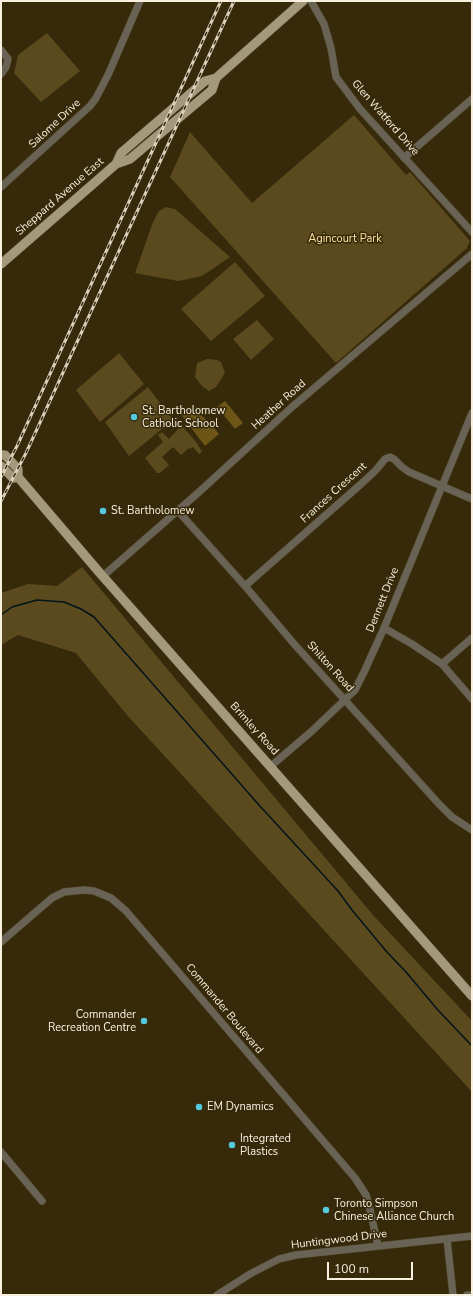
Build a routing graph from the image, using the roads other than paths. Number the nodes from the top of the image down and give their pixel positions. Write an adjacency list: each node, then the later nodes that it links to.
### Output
1 (140, 1): 8 (street, Salome Drive)
2 (303, 1): 11 (main road, Sheppard Avenue East)
3 (310, 1): 7 (street, Glen Watford Drive)
4 (1, 50): 5 (street)
5 (1, 74)
6 (472, 99): 7 (street)
7 (404, 158): 9 (street, Glen Watford Drive)
8 (1, 187)
9 (472, 232)
10 (472, 254): 18 (street, Heather Road)
11 (2, 260)
12 (472, 413): 16 (street, Dennett Drive)
13 (1, 455): 15 (main road, Brimley Road)
14 (1, 466): 15 (main road, Brimley Road)
15 (18, 477): 19 (main road, Brimley Road)
16 (442, 487): 17 (street); 20 (street, Frances Crescent); 21 (street, Dennett Drive)
17 (472, 499)
18 (178, 511): 19 (street, Heather Road); 20 (street, Shilton Road)
19 (103, 576): 26 (main road, Brimley Road)
20 (245, 586): 25 (street, Shilton Road)
21 (384, 628): 23 (street); 25 (street, Dennett Drive)
22 (472, 638): 23 (street)
23 (442, 664): 24 (street)
24 (472, 699)
25 (345, 700): 26 (street, Dennett Drive); 27 (street, Shilton Road)
26 (270, 766): 29 (main road, Brimley Road)
27 (472, 830)
28 (1, 942): 34 (street, Commander Boulevard)
29 (472, 996)
30 (1, 1152): 31 (street)
31 (42, 1201)
32 (472, 1236): 33 (street, Huntingwood Drive)
33 (447, 1239): 34 (street, Huntingwood Drive); 37 (street)
34 (378, 1246): 36 (street, Huntingwood Drive)
35 (472, 1294): 38 (street)
36 (217, 1295)
37 (453, 1295)
38 (467, 1295)

